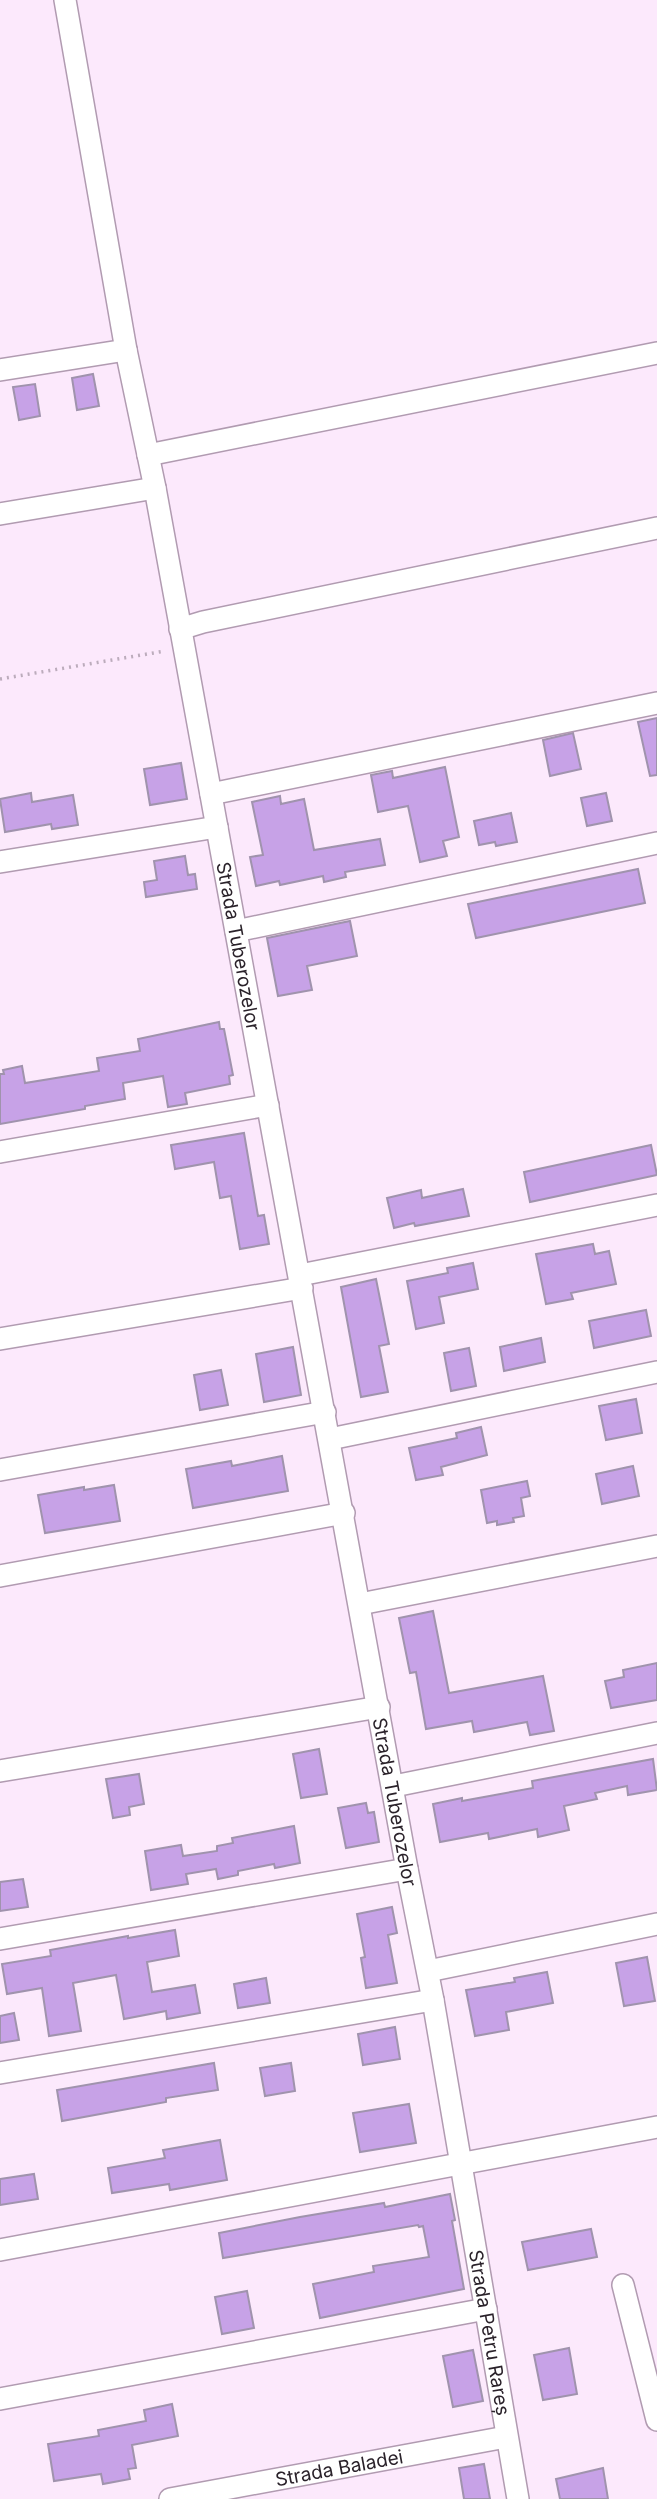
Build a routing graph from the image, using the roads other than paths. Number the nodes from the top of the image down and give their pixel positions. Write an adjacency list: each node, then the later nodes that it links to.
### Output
1 (68, 1): 2 (street, Strada Tuberozelor)
2 (127, 350): 4 (street); 5 (street, Strada Tuberozelor)
3 (657, 353): 5 (street)
4 (0, 370)
5 (148, 455): 6 (street, Strada Tuberozelor)
6 (155, 488): 7 (street); 9 (street, Strada Tuberozelor)
7 (0, 514)
8 (657, 528): 9 (street)
9 (182, 638): 11 (street, Strada Tuberozelor)
10 (657, 703): 11 (street)
11 (211, 794): 12 (street, Strada Tuberozelor)
12 (217, 827): 14 (street); 15 (street, Strada Tuberozelor)
13 (657, 843): 15 (street)
14 (0, 862)
15 (236, 931): 16 (street, Strada Tuberozelor)
16 (268, 1105): 17 (street); 19 (street, Strada Tuberozelor)
17 (0, 1152)
18 (657, 1205): 19 (street)
19 (301, 1281): 20 (street); 22 (street, Strada Tuberozelor)
20 (0, 1339)
21 (657, 1372): 23 (street)
22 (325, 1412): 23 (street, Strada Tuberozelor); 24 (street)
23 (330, 1439): 25 (street, Strada Tuberozelor)
24 (0, 1470)
25 (344, 1513): 27 (street); 28 (street, Strada Tuberozelor)
26 (657, 1546): 28 (street)
27 (0, 1576)
28 (360, 1604): 29 (street, Strada Tuberozelor)
29 (379, 1707): 31 (street); 32 (street, Strada Tuberozelor)
30 (657, 1733): 32 (street)
31 (0, 1771)
32 (394, 1786): 33 (street, Strada Tuberozelor)
33 (407, 1869): 35 (street); 36 (street, Strada Tuberozelor)
34 (657, 1924): 36 (street)
35 (0, 1938)
36 (428, 1971): 37 (street, Strada Tuberozelor)
37 (433, 2000): 38 (street); 40 (street, Strada Tuberozelor)
38 (0, 2073)
39 (657, 2127): 40 (street)
40 (460, 2165): 41 (street); 43 (street, Strada Petru Rareș)
41 (0, 2249)
42 (623, 2285): 45 (street)
43 (486, 2309): 44 (street); 46 (street, Strada Petru Rareș)
44 (0, 2399)
45 (657, 2420)
46 (506, 2437): 47 (street, Strada Baladei); 48 (street, Strada Petru Rareș)
47 (170, 2499)
48 (518, 2499)

